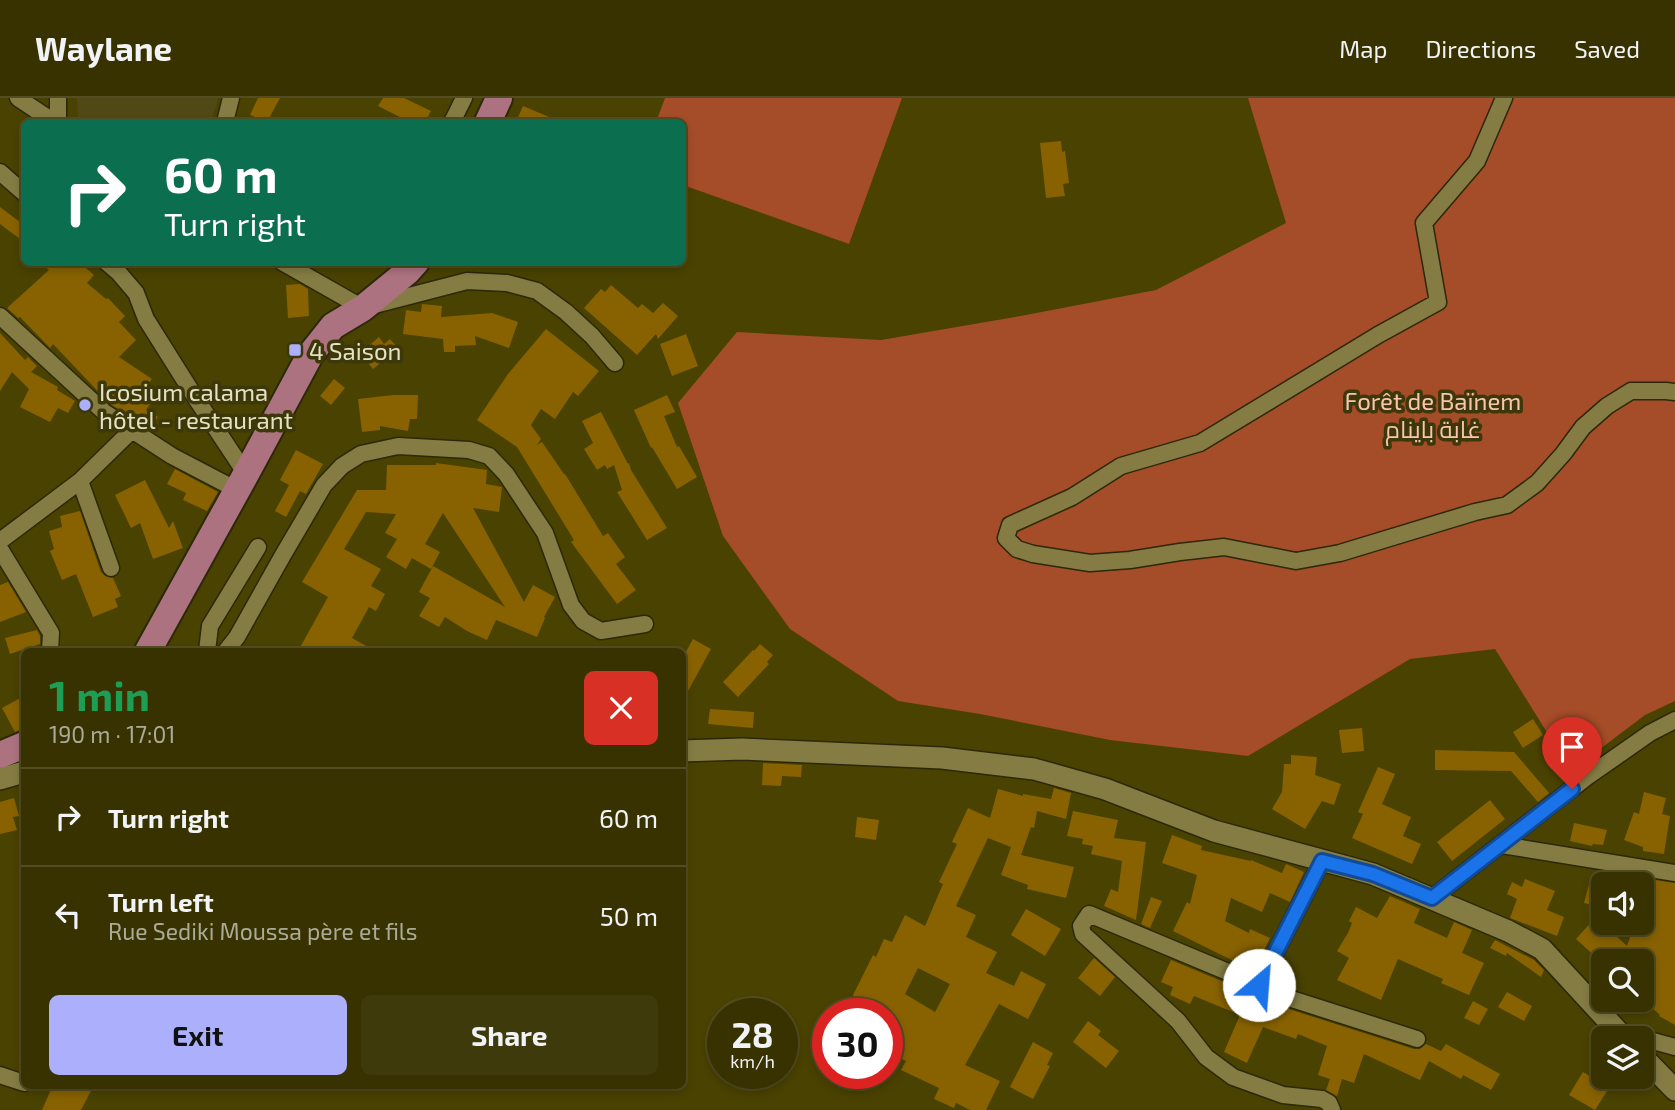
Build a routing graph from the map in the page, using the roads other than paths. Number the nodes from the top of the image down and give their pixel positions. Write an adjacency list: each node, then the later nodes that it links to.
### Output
1 (18, 98): 7 (street)
2 (58, 98): 8 (street)
3 (231, 98): 9 (street)
4 (464, 98): 10 (street)
5 (499, 98): 11 (main road)
6 (1504, 98): 20 (street)
7 (51, 119)
8 (56, 119)
9 (226, 119)
10 (454, 119)
11 (489, 119)
12 (0, 172): 13 (street)
13 (21, 190)
14 (111, 266): 23 (street)
15 (289, 266): 17 (street)
16 (408, 266): 17 (main road)
17 (363, 308): 19 (street); 23 (main road)
18 (0, 316): 21 (street)
19 (615, 363)
20 (1675, 393)
21 (132, 430): 22 (street); 23 (street)
22 (80, 481): 24 (street); 27 (street)
23 (242, 482): 30 (main road)
24 (0, 541)
25 (258, 547): 31 (street)
26 (0, 549): 29 (street)
27 (111, 568)
28 (645, 624): 32 (street)
29 (50, 648)
30 (150, 648)
31 (207, 648)
32 (228, 648)
33 (1675, 720): 39 (street)
34 (21, 746): 36 (main road)
35 (686, 751): 40 (street)
36 (0, 755)
37 (21, 773): 38 (street)
38 (0, 779)
39 (1502, 845): 41 (street); 42 (street)
40 (1322, 861): 42 (street); 43 (street)
41 (1675, 873)
42 (1432, 898): 44 (street)
43 (1259, 985): 45 (street); 52 (street)
44 (1613, 1026)
45 (1417, 1039)
46 (1654, 1042): 47 (street)
47 (1675, 1047)
48 (1654, 1068): 51 (street)
49 (0, 1075): 50 (street)
50 (21, 1082)
51 (1675, 1090)
52 (1332, 1110)

